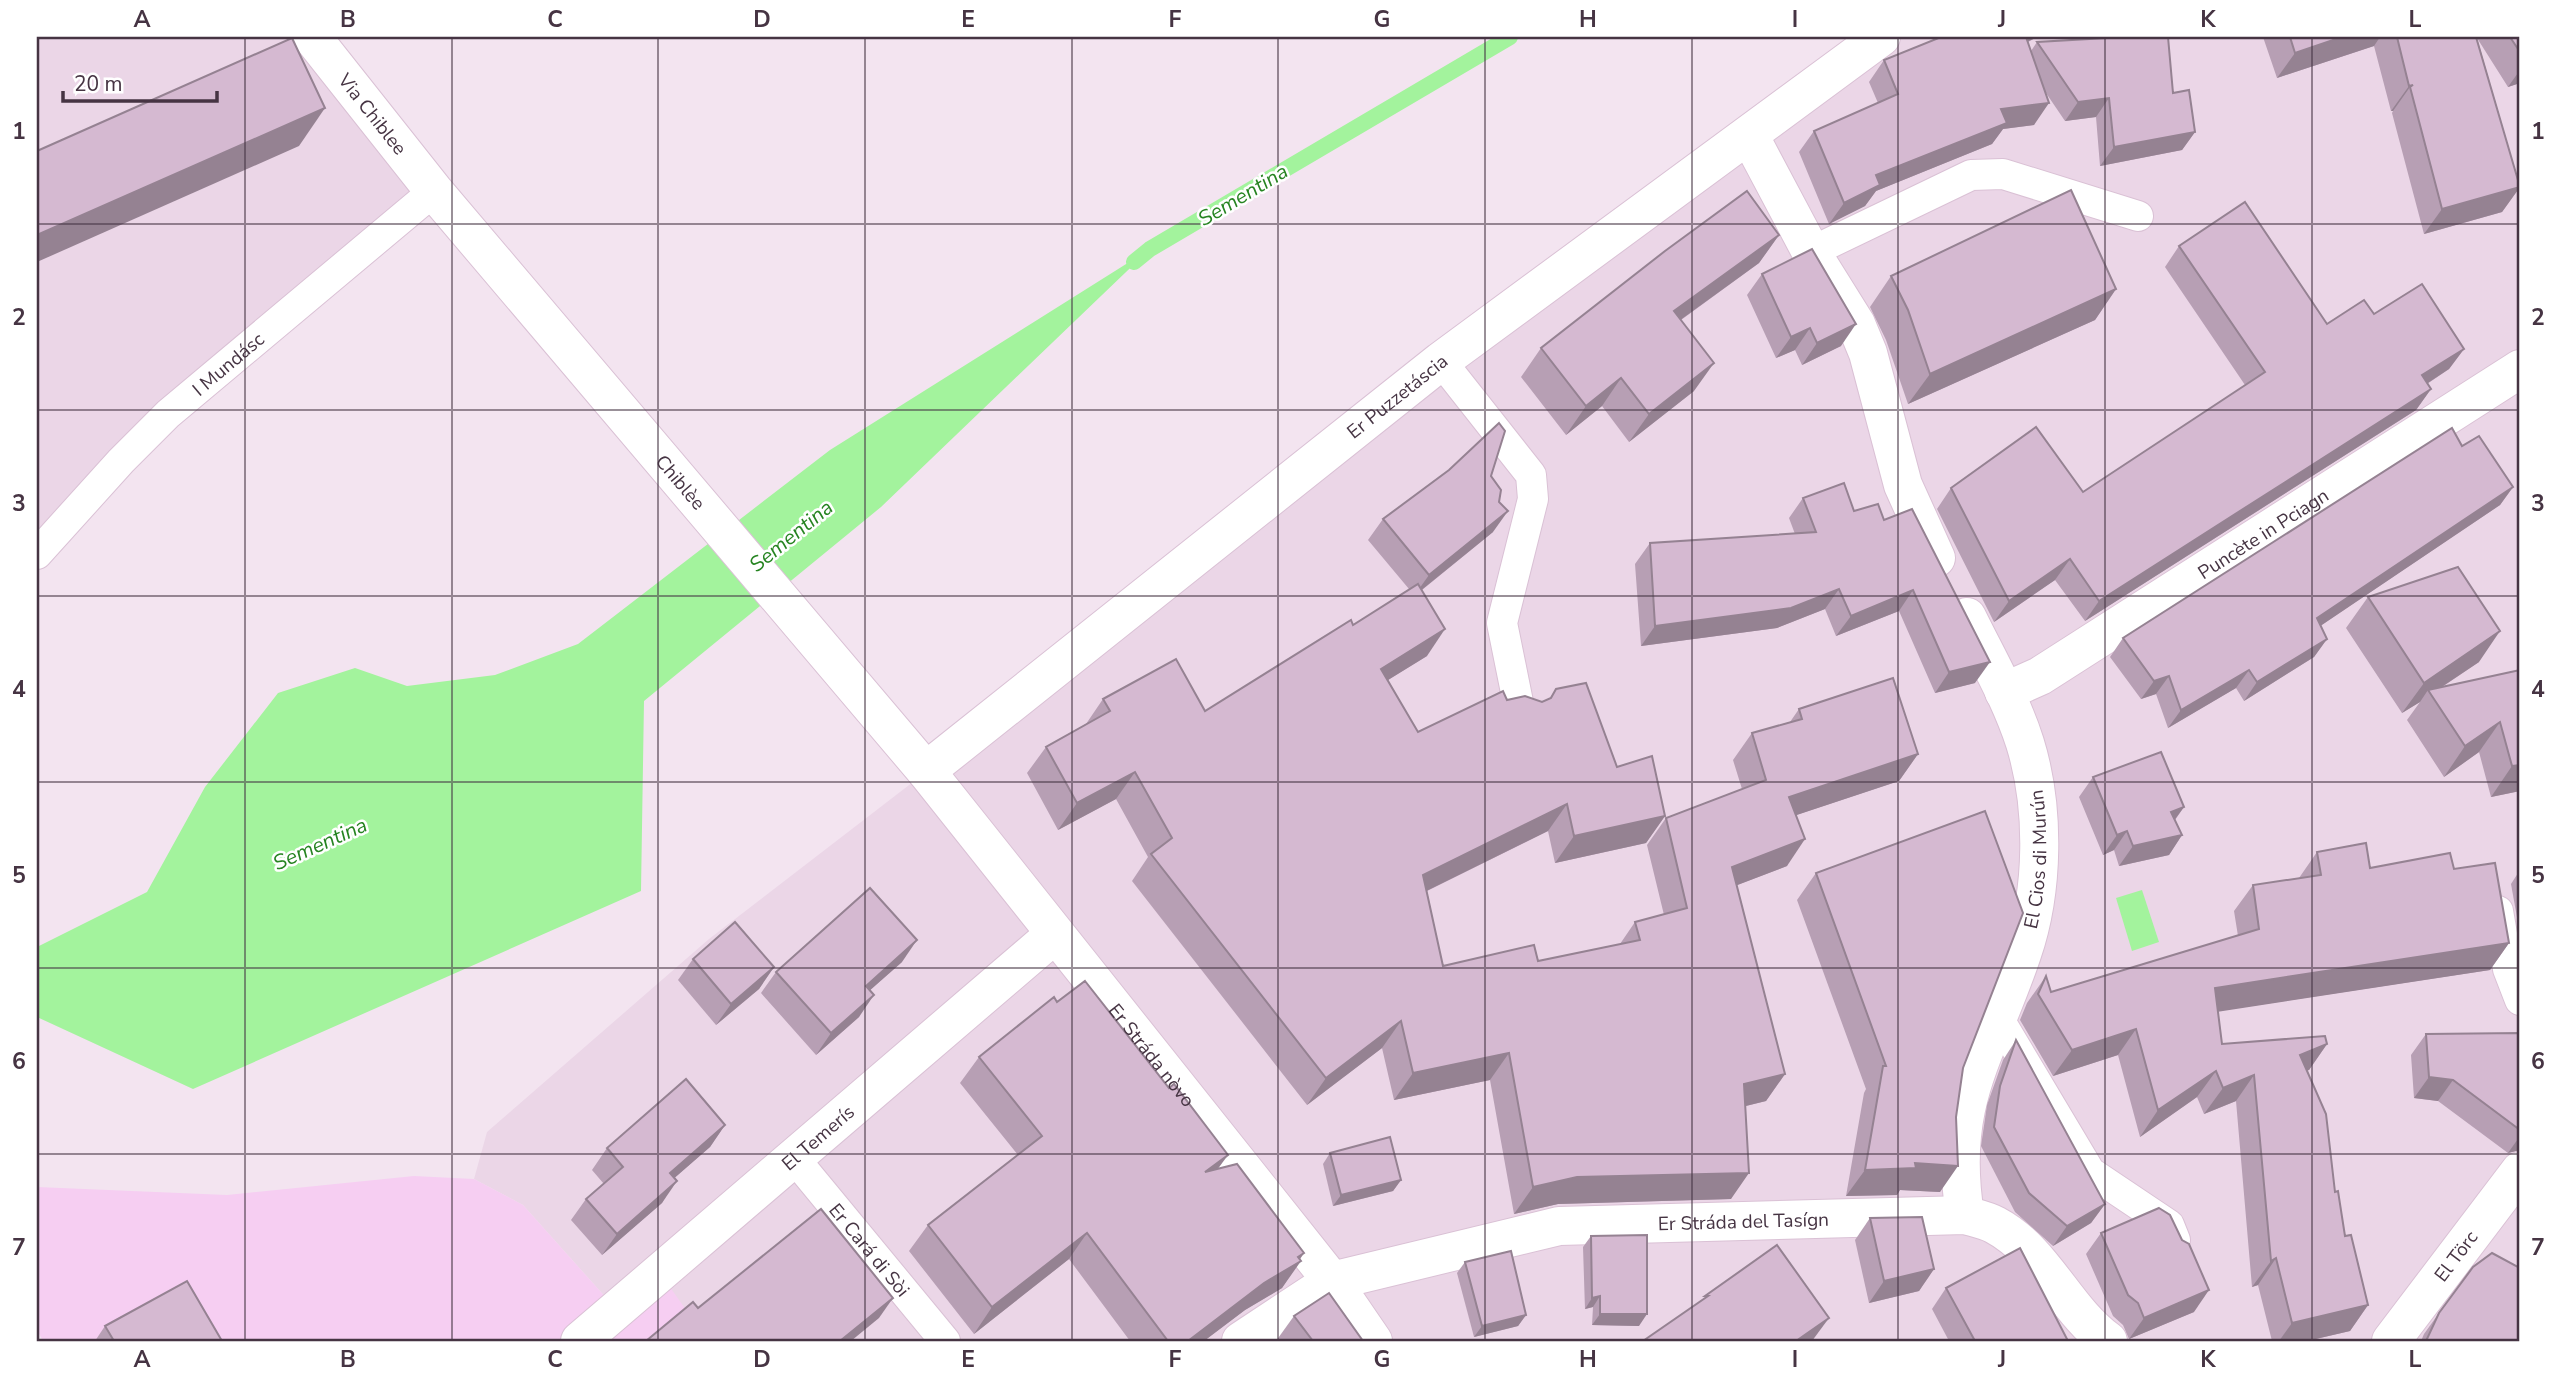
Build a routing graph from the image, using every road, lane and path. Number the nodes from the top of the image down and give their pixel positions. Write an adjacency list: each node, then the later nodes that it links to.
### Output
1 (312, 37): 4 (street, Via Chiblee)
2 (1881, 37): 3 (street, Er Puzzetáscia)
3 (1749, 135): 6 (street, El Cios di Murún); 7 (street, Er Puzzetáscia)
4 (433, 191): 9 (lane, I Mundásc); 12 (street, Chiblèe)
5 (2138, 216): 6 (lane)
6 (1811, 252): 10 (street, El Cios di Murún)
7 (1441, 361): 11 (lane); 12 (street, Er Puzzetáscia)
8 (2520, 369): 10 (street, Puncète in Pciagn)
9 (37, 554)
10 (2004, 692): 16 (street, El Cios di Murún)
11 (1520, 712)
12 (926, 771): 14 (street, Er Stráda nòvo)
13 (2493, 883): 15 (lane)
14 (1055, 934): 17 (street, El Temerís); 21 (street, Er Stráda nòvo)
15 (2520, 1000)
16 (1997, 1016): 19 (street, El Cios di Murún); 20 (lane)
17 (794, 1158): 22 (street, El Temerís); 23 (lane, Er Cará di Sòi)
18 (2516, 1184): 27 (street, El Törc)
19 (1965, 1215): 21 (street, Er Stráda del Tasígn); 26 (street, Er Stráda del Tasígn)
20 (2178, 1248)
21 (1332, 1281): 24 (street); 25 (street, Er Stráda nòvo)
22 (580, 1341)
23 (944, 1341)
24 (1241, 1341)
25 (1373, 1341)
26 (2108, 1341)
27 (2391, 1341)

